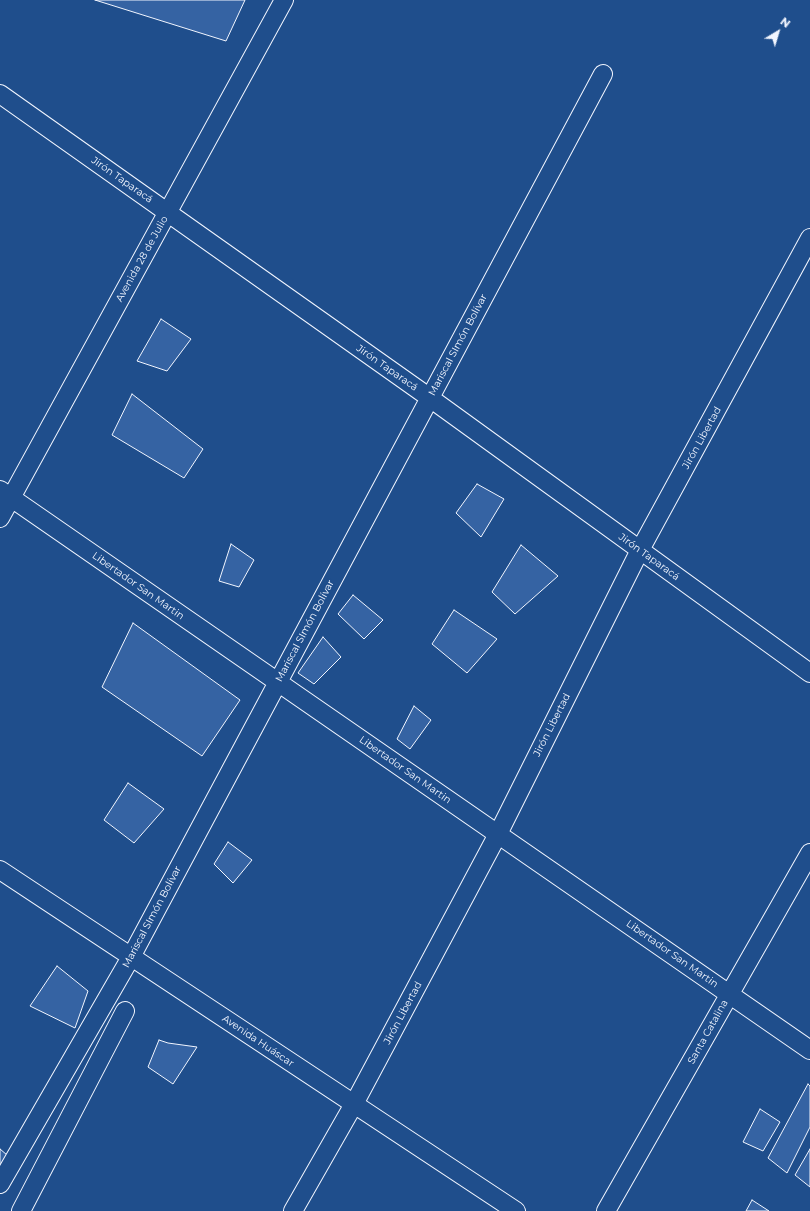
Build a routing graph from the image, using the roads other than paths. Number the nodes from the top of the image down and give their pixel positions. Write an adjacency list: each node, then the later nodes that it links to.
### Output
1 (284, 0): 4 (street, Avenida 28 de Julio)
2 (603, 74): 6 (street, Mariscal SImón Bolívar)
3 (0, 94): 4 (street, Jirón Taparacá)
4 (167, 212): 6 (street, Jirón Taparacá); 7 (street, Avenida 28 de Julio)
5 (810, 238): 9 (street, Jirón Libertad)
6 (430, 398): 9 (street, Jirón Taparacá); 11 (street, Mariscal SImón Bolívar)
7 (6, 494): 8 (street, Avenida 28 de Julio); 11 (street, Libertador San Martin)
8 (0, 518)
9 (640, 550): 10 (street, Jirón Taparacá); 12 (street, Jirón Libertad)
10 (810, 673)
11 (278, 682): 12 (street, Libertador San Martin); 15 (street, Mariscal SImón Bolívar)
12 (498, 834): 16 (street, Libertador San Martin); 19 (street, Jirón Libertad)
13 (810, 853): 16 (street, Santa Catalina)
14 (0, 870): 15 (street, Avenida Huáscar)
15 (131, 957): 19 (street, Avenida Huáscar); 20 (street, Mariscal SImón Bolívar)
16 (729, 994): 18 (street, Libertador San Martin); 24 (street, Santa Catalina)
17 (125, 1011): 21 (street)
18 (810, 1050)
19 (354, 1104): 22 (street, Jirón Libertad); 23 (street, Avenida Huáscar)
20 (0, 1184)
21 (21, 1211)
22 (293, 1211)
23 (516, 1211)
24 (606, 1211)

